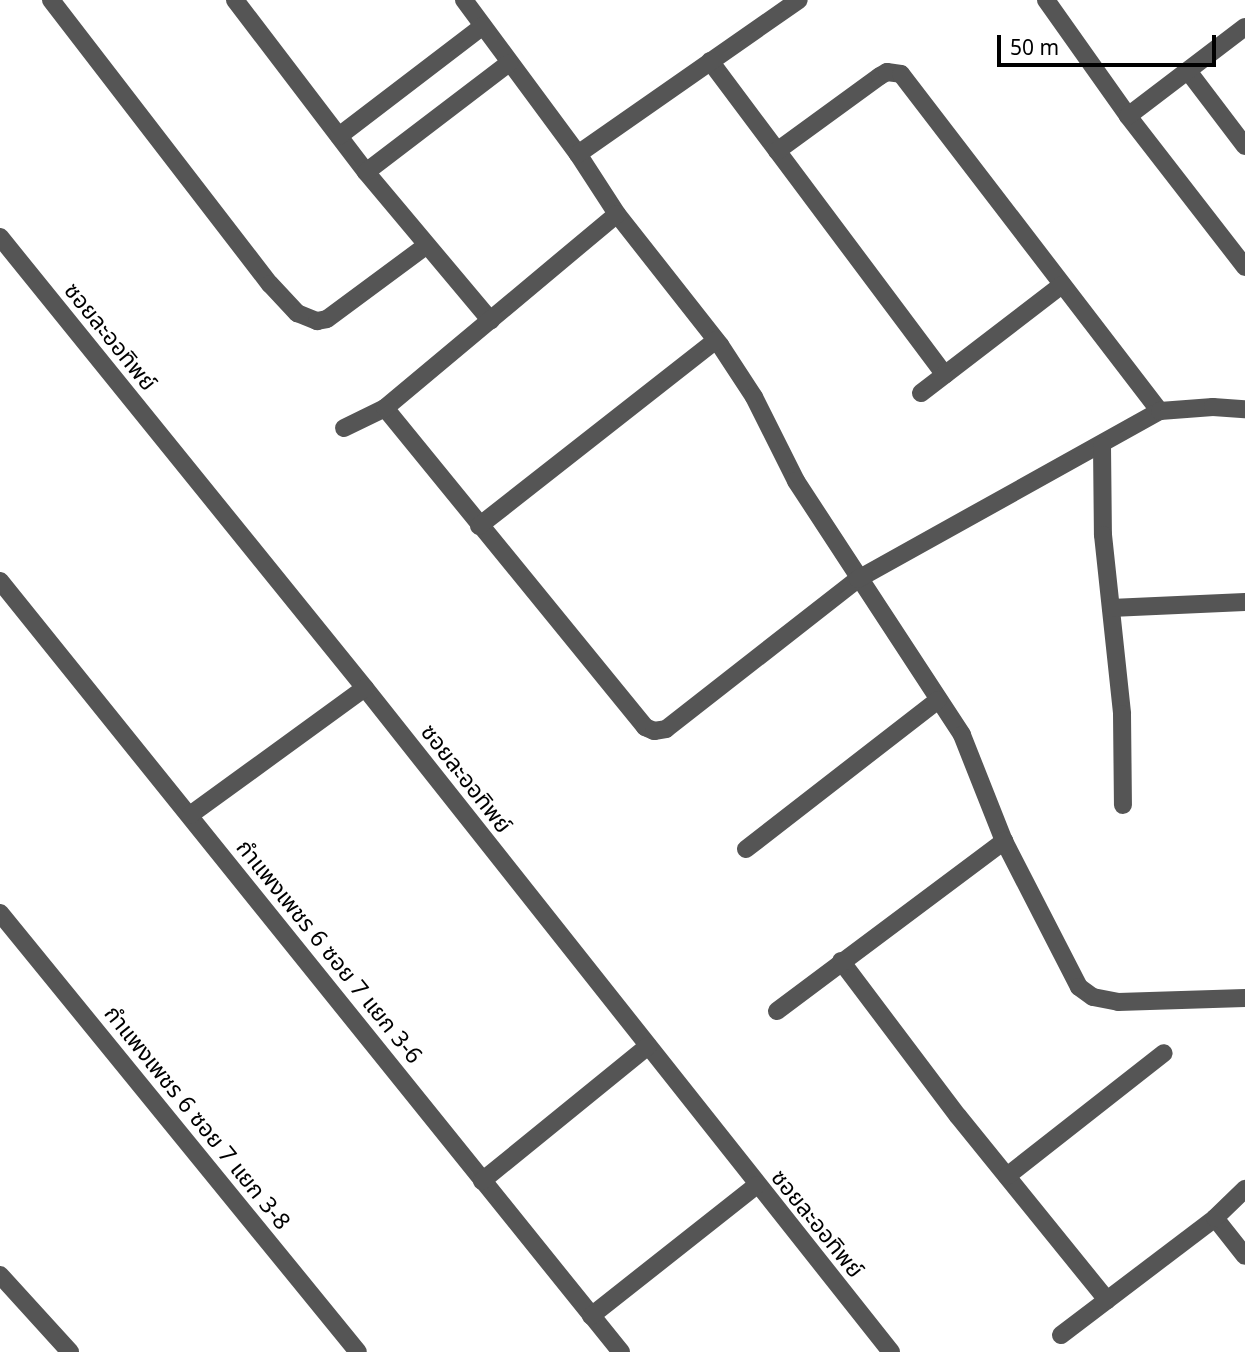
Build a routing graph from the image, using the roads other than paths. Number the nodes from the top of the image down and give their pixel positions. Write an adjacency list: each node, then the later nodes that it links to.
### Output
1 (51, 0): 19 (street)
2 (235, 0): 12 (street)
3 (464, 0): 6 (street)
4 (799, 0): 8 (street)
5 (1046, 0): 11 (street)
6 (483, 26): 9 (street); 12 (street)
7 (1245, 27): 10 (street)
8 (710, 61): 14 (street); 15 (street)
9 (509, 63): 15 (street); 16 (street)
10 (1188, 71): 11 (street); 13 (street)
11 (1128, 116): 20 (street)
12 (339, 136): 16 (street)
13 (1245, 146)
14 (777, 151): 21 (street); 24 (street)
15 (578, 154): 17 (street)
16 (366, 172): 19 (street)
17 (617, 214): 22 (street); 23 (street)
18 (0, 237): 36 (street, ซอยละออทิพย์)
19 (427, 245): 22 (street)
20 (1245, 267)
21 (1062, 285): 24 (street); 28 (street)
22 (491, 321): 26 (street)
23 (716, 340): 31 (street); 32 (street)
24 (945, 375): 25 (street)
25 (921, 393)
26 (385, 408): 29 (street); 31 (street)
27 (1245, 409): 28 (street)
28 (1160, 411): 30 (street)
29 (344, 428)
30 (1102, 446): 32 (street); 35 (street)
31 (479, 526): 32 (street)
32 (858, 579): 37 (street)
33 (0, 581): 39 (street, กำแพงเพชร 6 ซอย 7 แยก 3-6)
34 (1245, 602): 35 (street)
35 (1111, 608): 38 (street)
36 (365, 688): 39 (street); 46 (street, ซอยละออทิพย์)
37 (938, 700): 40 (street); 41 (street)
38 (1124, 805)
39 (190, 815): 49 (street, กำแพงเพชร 6 ซอย 7 แยก 3-6)
40 (1004, 841): 43 (street); 44 (street)
41 (746, 849)
42 (0, 913): 59 (street, กำแพงเพชร 6 ซอย 7 แยก 3-8)
43 (841, 961): 45 (street); 48 (street)
44 (1245, 998)
45 (777, 1011)
46 (648, 1046): 49 (street); 50 (street, ซอยละออทิพย์)
47 (1164, 1053): 48 (street)
48 (1007, 1176): 55 (street)
49 (482, 1181): 56 (street, กำแพงเพชร 6 ซอย 7 แยก 3-6)
50 (757, 1185): 56 (street); 61 (street, ซอยละออทิพย์)
51 (1245, 1189): 52 (street)
52 (1215, 1218): 53 (street); 55 (street)
53 (1245, 1256)
54 (0, 1275): 58 (street)
55 (1107, 1300): 57 (street)
56 (592, 1316): 60 (street, กำแพงเพชร 6 ซอย 7 แยก 3-6)
57 (1061, 1335)
58 (70, 1352)
59 (358, 1352)
60 (621, 1352)
61 (891, 1352)

